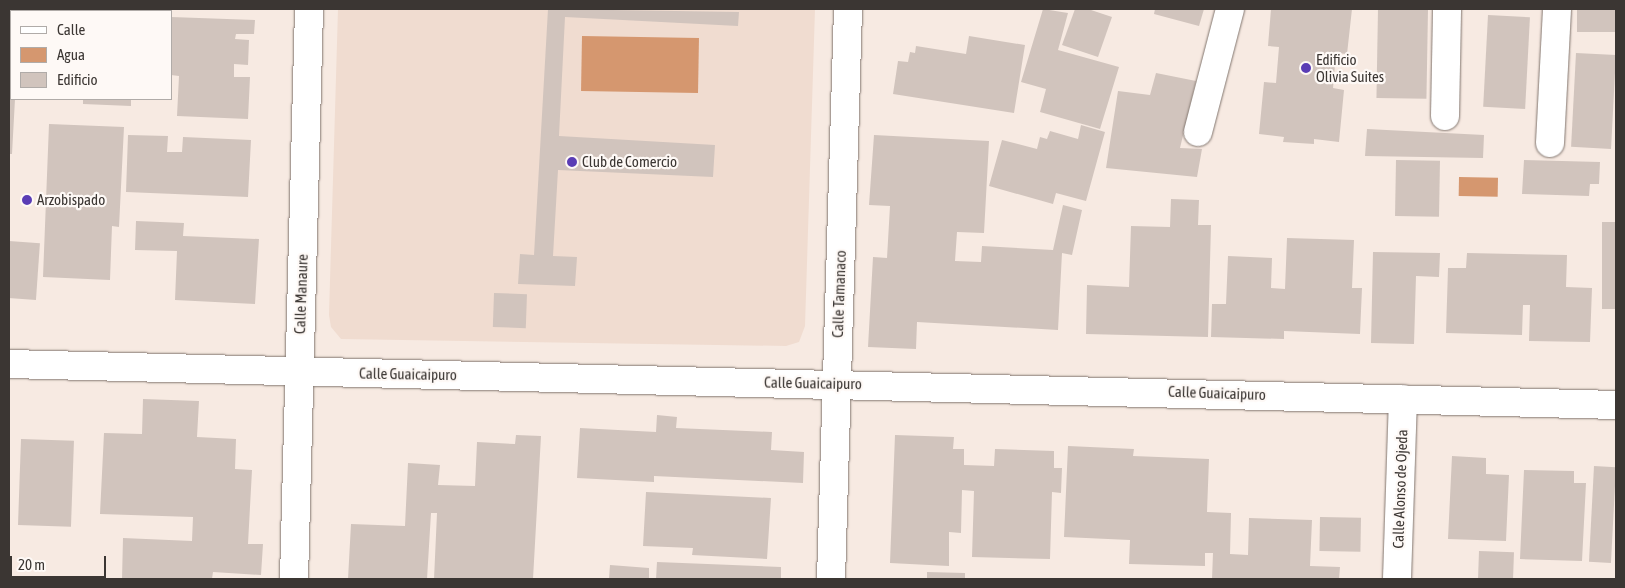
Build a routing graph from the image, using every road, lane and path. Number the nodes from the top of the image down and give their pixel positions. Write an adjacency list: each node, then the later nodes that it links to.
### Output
1 (309, 9): 10 (street, Calle Manaure)
2 (848, 9): 11 (street, Calle Tamanaco)
3 (1230, 9): 7 (street)
4 (1447, 9): 6 (street)
5 (1557, 9): 8 (street)
6 (1445, 116)
7 (1198, 132)
8 (1550, 143)
9 (9, 364): 10 (street, Calle Guaicaipuro)
10 (300, 371): 11 (street, Calle Guaicaipuro); 14 (street, Calle Manaure)
11 (836, 384): 12 (street, Calle Guaicaipuro); 15 (street, Calle Tamanaco)
12 (1403, 399): 13 (street, Calle Guaicaipuro); 16 (street, Calle Alonso de Ojeda)
13 (1616, 405)
14 (294, 579)
15 (831, 579)
16 (1397, 579)

